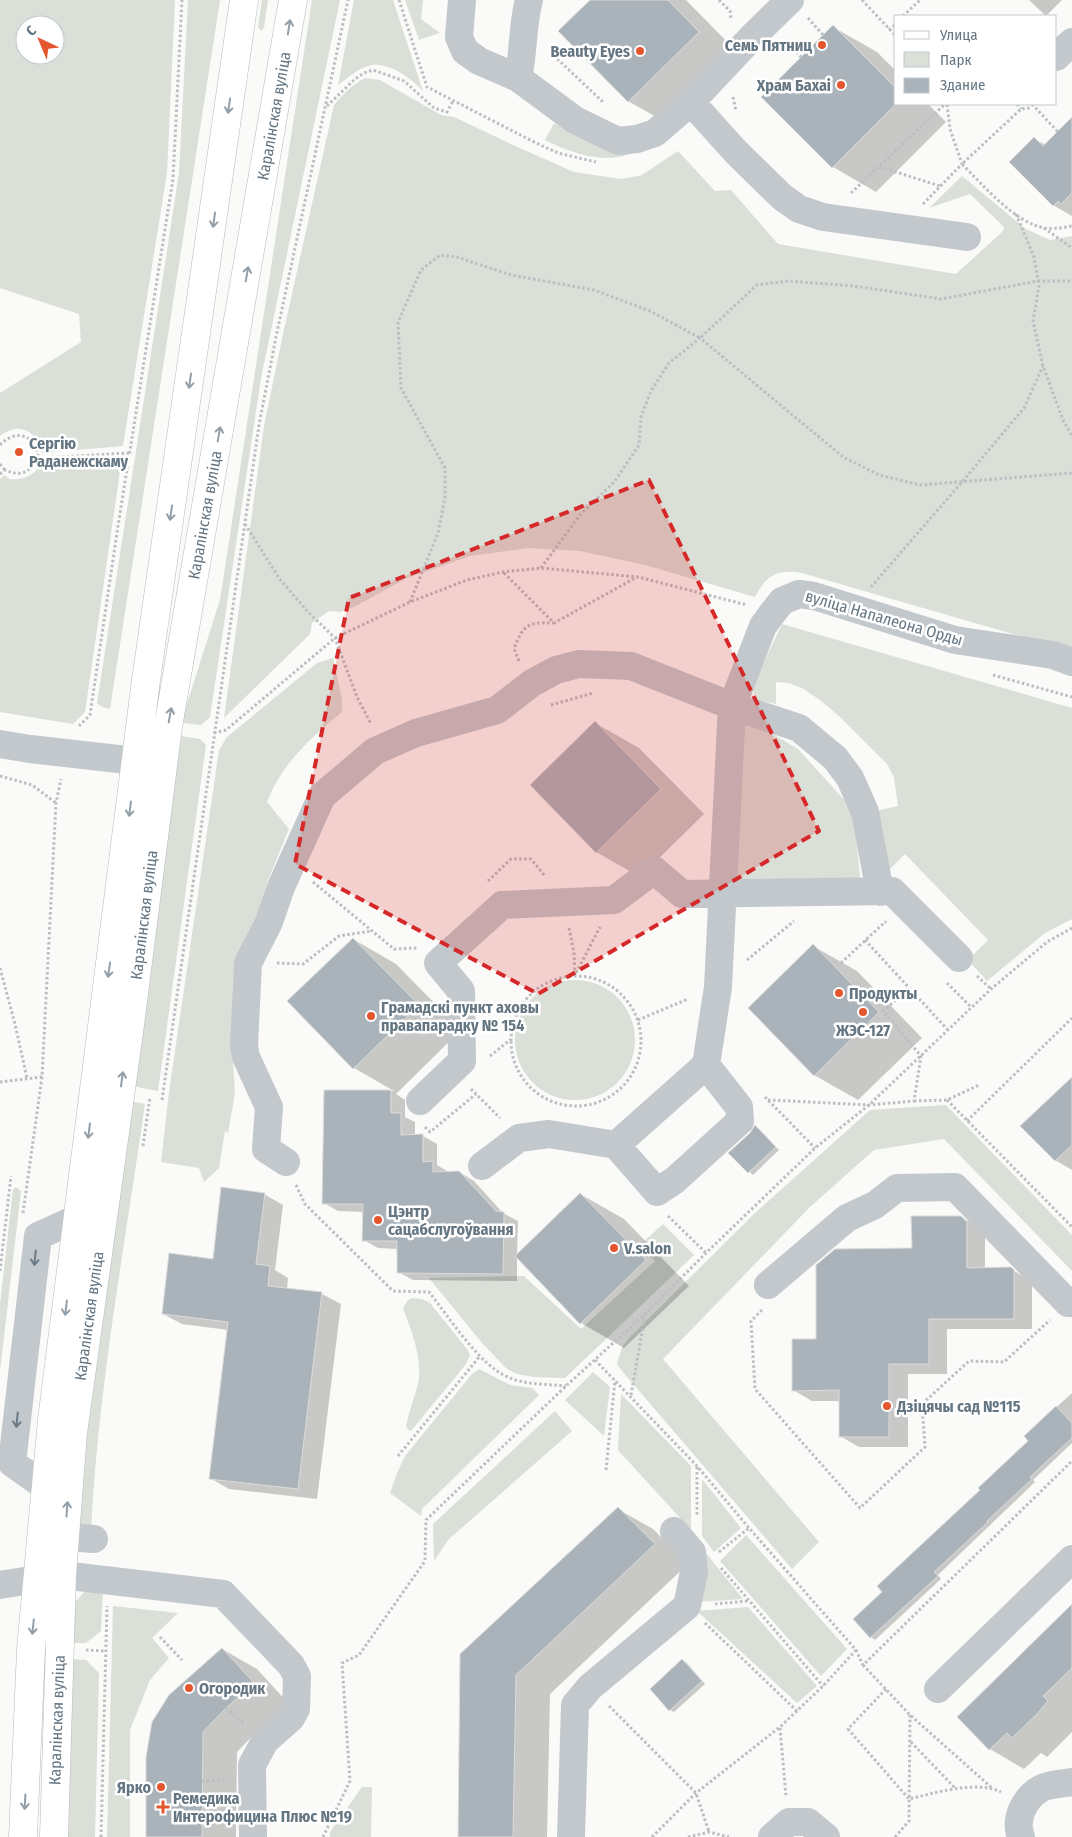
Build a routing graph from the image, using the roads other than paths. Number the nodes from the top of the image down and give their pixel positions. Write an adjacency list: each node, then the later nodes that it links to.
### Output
1 (244, 0): 10 (main road, Каралінская вуліца, one-way to 10)
2 (293, 0): 11 (main road, Каралінская вуліца, one-way to 2)
3 (462, 0): 8 (street)
4 (529, 0): 8 (street)
5 (797, 7): 9 (street)
6 (1072, 42): 7 (street)
7 (1057, 56)
8 (518, 78): 9 (street)
9 (691, 102): 12 (street)
10 (220, 172): 11 (main road); 16 (main road, Каралінская вуліца, one-way to 16)
11 (264, 176): 17 (main road, Каралінская вуліца, one-way to 11)
12 (967, 237)
13 (1072, 662): 14 (street, вуліца Напалеона Орды)
14 (732, 706): 18 (street, вуліца Напалеона Орды); 19 (street); 24 (street)
15 (0, 744): 16 (street)
16 (136, 761): 17 (main road); 26 (main road, Каралінская вуліца, one-way to 26)
17 (164, 763): 32 (main road, Каралінская вуліца, one-way to 17)
18 (723, 894): 19 (street); 21 (street, вуліца Напалеона Орды); 22 (street)
19 (880, 904): 20 (street)
20 (959, 958)
21 (706, 1065): 23 (street); 23 (street)
22 (420, 1101)
23 (616, 1145): 25 (street)
24 (286, 1162)
25 (482, 1166)
26 (78, 1218): 29 (main road, Каралінская вуліца, one-way to 29); 29 (street, one-way to 29)
27 (768, 1285): 28 (street)
28 (1070, 1303)
29 (46, 1486): 32 (main road, Каралінская вуліца)
30 (685, 1525): 40 (street)
31 (1072, 1559): 34 (street)
32 (50, 1577): 33 (street); 37 (main road, Каралінская вуліца, one-way to 37); 38 (main road, Каралінская вуліца); 39 (street)
33 (0, 1585)
34 (938, 1689)
35 (1072, 1782): 42 (street)
36 (780, 1829): 41 (street)
37 (23, 1837)
38 (54, 1837)
39 (253, 1837)
40 (571, 1837)
41 (826, 1837)
42 (1021, 1837)

